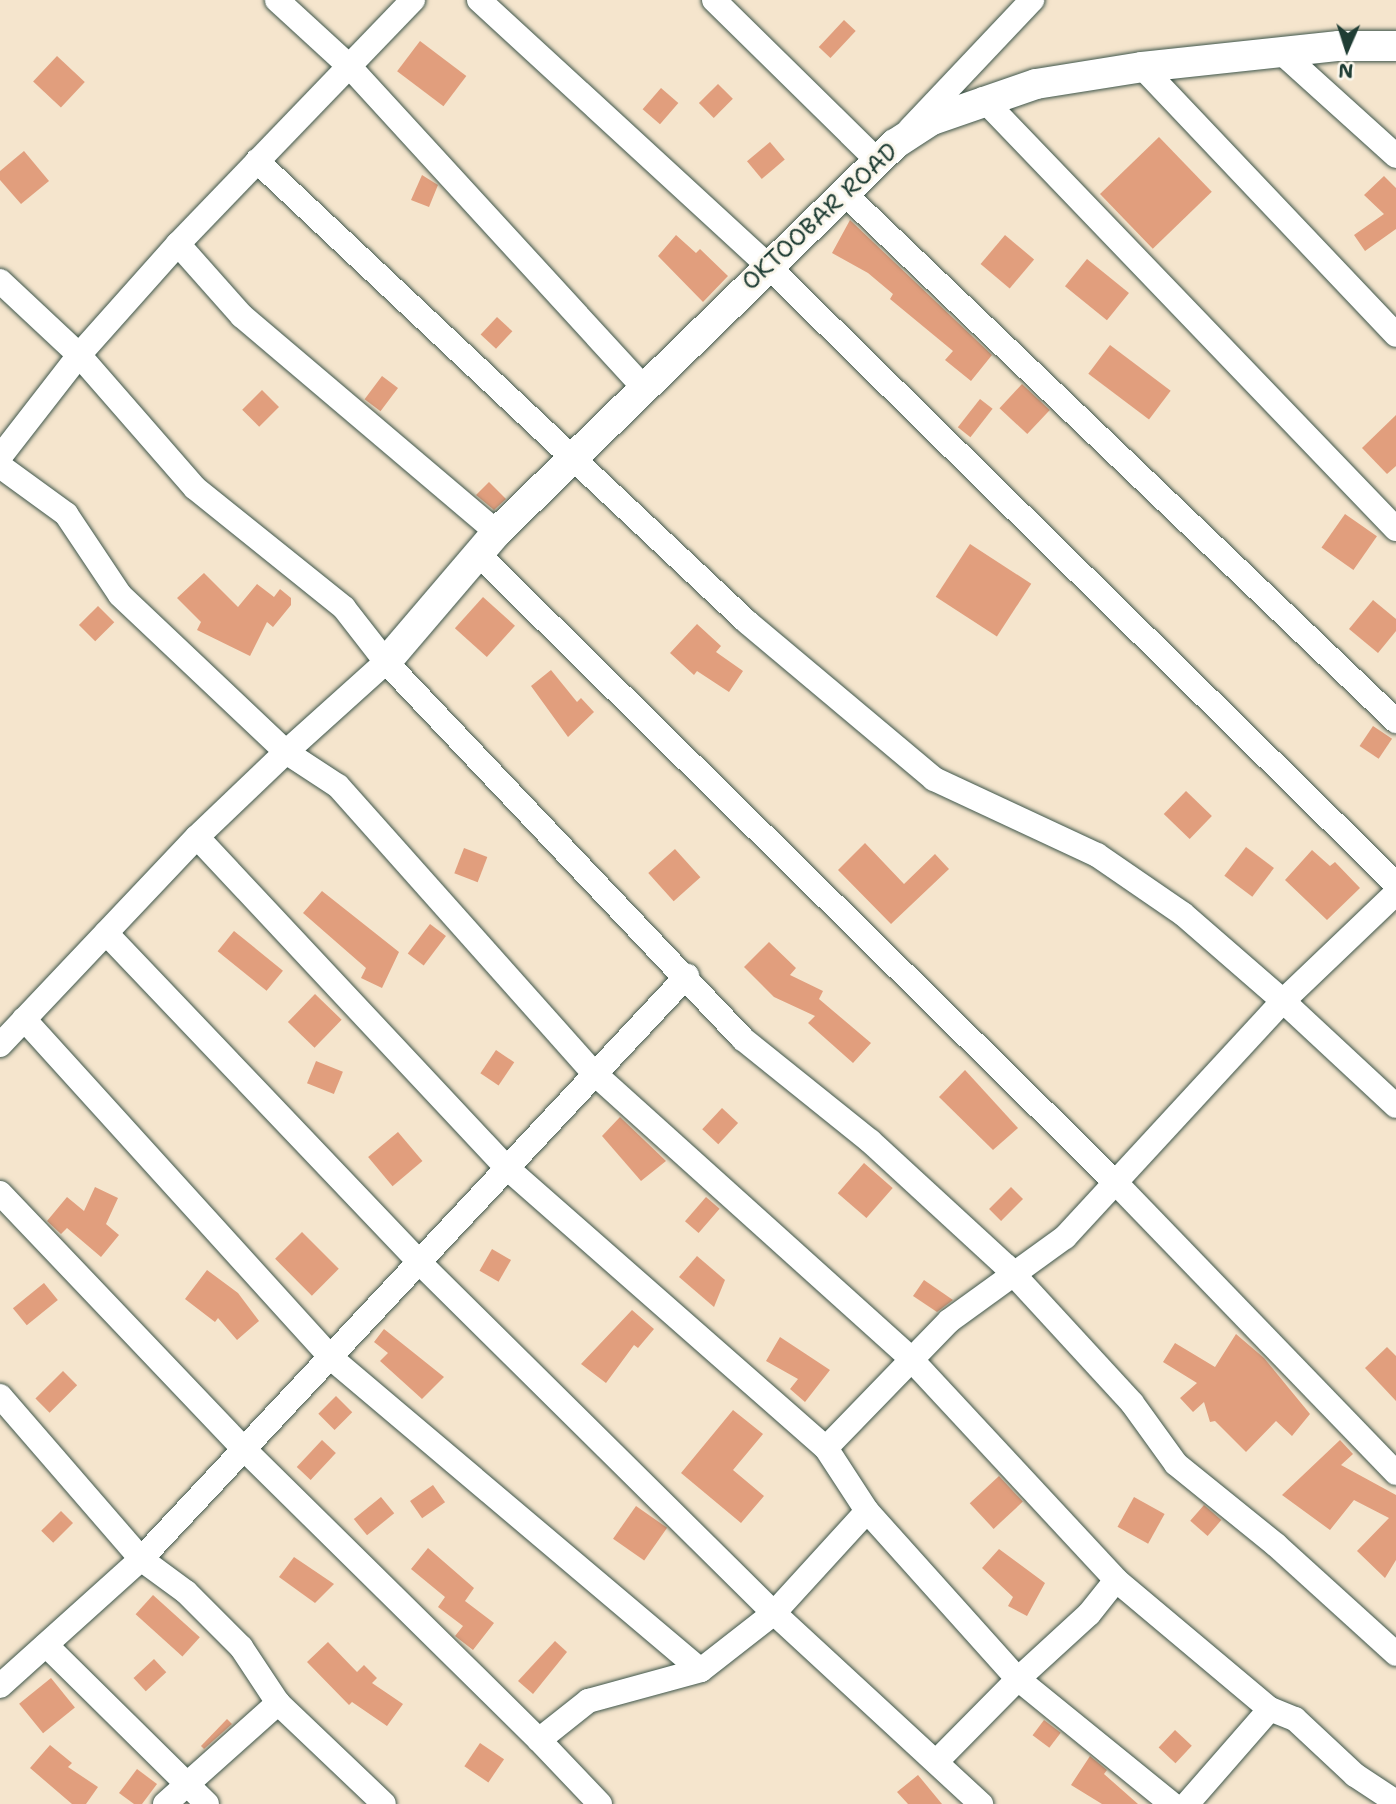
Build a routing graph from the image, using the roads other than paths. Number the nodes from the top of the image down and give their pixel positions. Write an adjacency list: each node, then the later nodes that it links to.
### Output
1 (277, 0): 8 (street)
2 (413, 0): 8 (street)
3 (479, 0): 16 (street)
4 (714, 0): 11 (street)
5 (1032, 0): 11 (street)
6 (1396, 46): 7 (street, OKTOOBAR ROAD)
7 (1281, 52): 9 (street, OKTOOBAR ROAD); 12 (street)
8 (349, 66): 13 (street); 20 (street)
9 (1142, 67): 10 (street, OKTOOBAR ROAD); 18 (street)
10 (983, 99): 11 (street, OKTOOBAR ROAD); 24 (street)
11 (886, 153): 14 (street, OKTOOBAR ROAD)
12 (1396, 156)
13 (257, 162): 15 (street); 22 (street)
14 (844, 193): 16 (street, OKTOOBAR ROAD); 27 (street)
15 (178, 244): 19 (street); 25 (street)
16 (767, 265): 20 (street, OKTOOBAR ROAD); 30 (street)
17 (0, 281): 19 (street)
18 (1396, 335)
19 (79, 355): 21 (street); 26 (street)
20 (645, 389): 22 (street, OKTOOBAR ROAD)
21 (0, 457)
22 (576, 457): 25 (street, OKTOOBAR ROAD); 34 (street)
23 (0, 466): 28 (street)
24 (1396, 529)
25 (487, 543): 26 (street, OKTOOBAR ROAD); 40 (street)
26 (386, 662): 28 (street); 33 (street)
27 (1396, 721)
28 (286, 752): 29 (street); 37 (street)
29 (197, 837): 32 (street); 39 (street)
30 (1396, 884)
31 (1396, 892): 34 (street)
32 (106, 933): 35 (street); 42 (street)
33 (687, 976): 37 (street); 43 (street)
34 (1283, 1001): 38 (street); 40 (street)
35 (24, 1019): 36 (street); 44 (street)
36 (0, 1045)
37 (594, 1073): 39 (street); 45 (street)
38 (1396, 1107)
39 (506, 1167): 42 (street); 47 (street)
40 (1116, 1184): 43 (street); 49 (street)
41 (0, 1193): 48 (street)
42 (419, 1262): 44 (street); 53 (street)
43 (1013, 1275): 45 (street); 54 (street)
44 (330, 1357): 48 (street); 56 (street)
45 (910, 1358): 47 (street); 52 (street)
46 (0, 1396): 51 (street)
47 (826, 1448): 50 (street)
48 (244, 1449): 51 (street); 61 (street)
49 (1396, 1473)
50 (867, 1511): 53 (street); 57 (street)
51 (141, 1559): 55 (street); 59 (street)
52 (1116, 1580): 57 (street); 60 (street)
53 (774, 1613): 56 (street); 62 (street)
54 (1391, 1639)
55 (46, 1645): 58 (street); 63 (street)
56 (701, 1670): 61 (street)
57 (1018, 1678): 62 (street); 70 (street)
58 (0, 1686)
59 (278, 1703): 63 (street); 67 (street)
60 (1270, 1709): 64 (street); 71 (street)
61 (539, 1740): 68 (street)
62 (937, 1760): 69 (street)
63 (186, 1786): 65 (street); 66 (street)
64 (1396, 1802)
65 (165, 1804)
66 (207, 1804)
67 (384, 1804)
68 (600, 1804)
69 (981, 1804)
70 (1172, 1804)
71 (1187, 1804)

